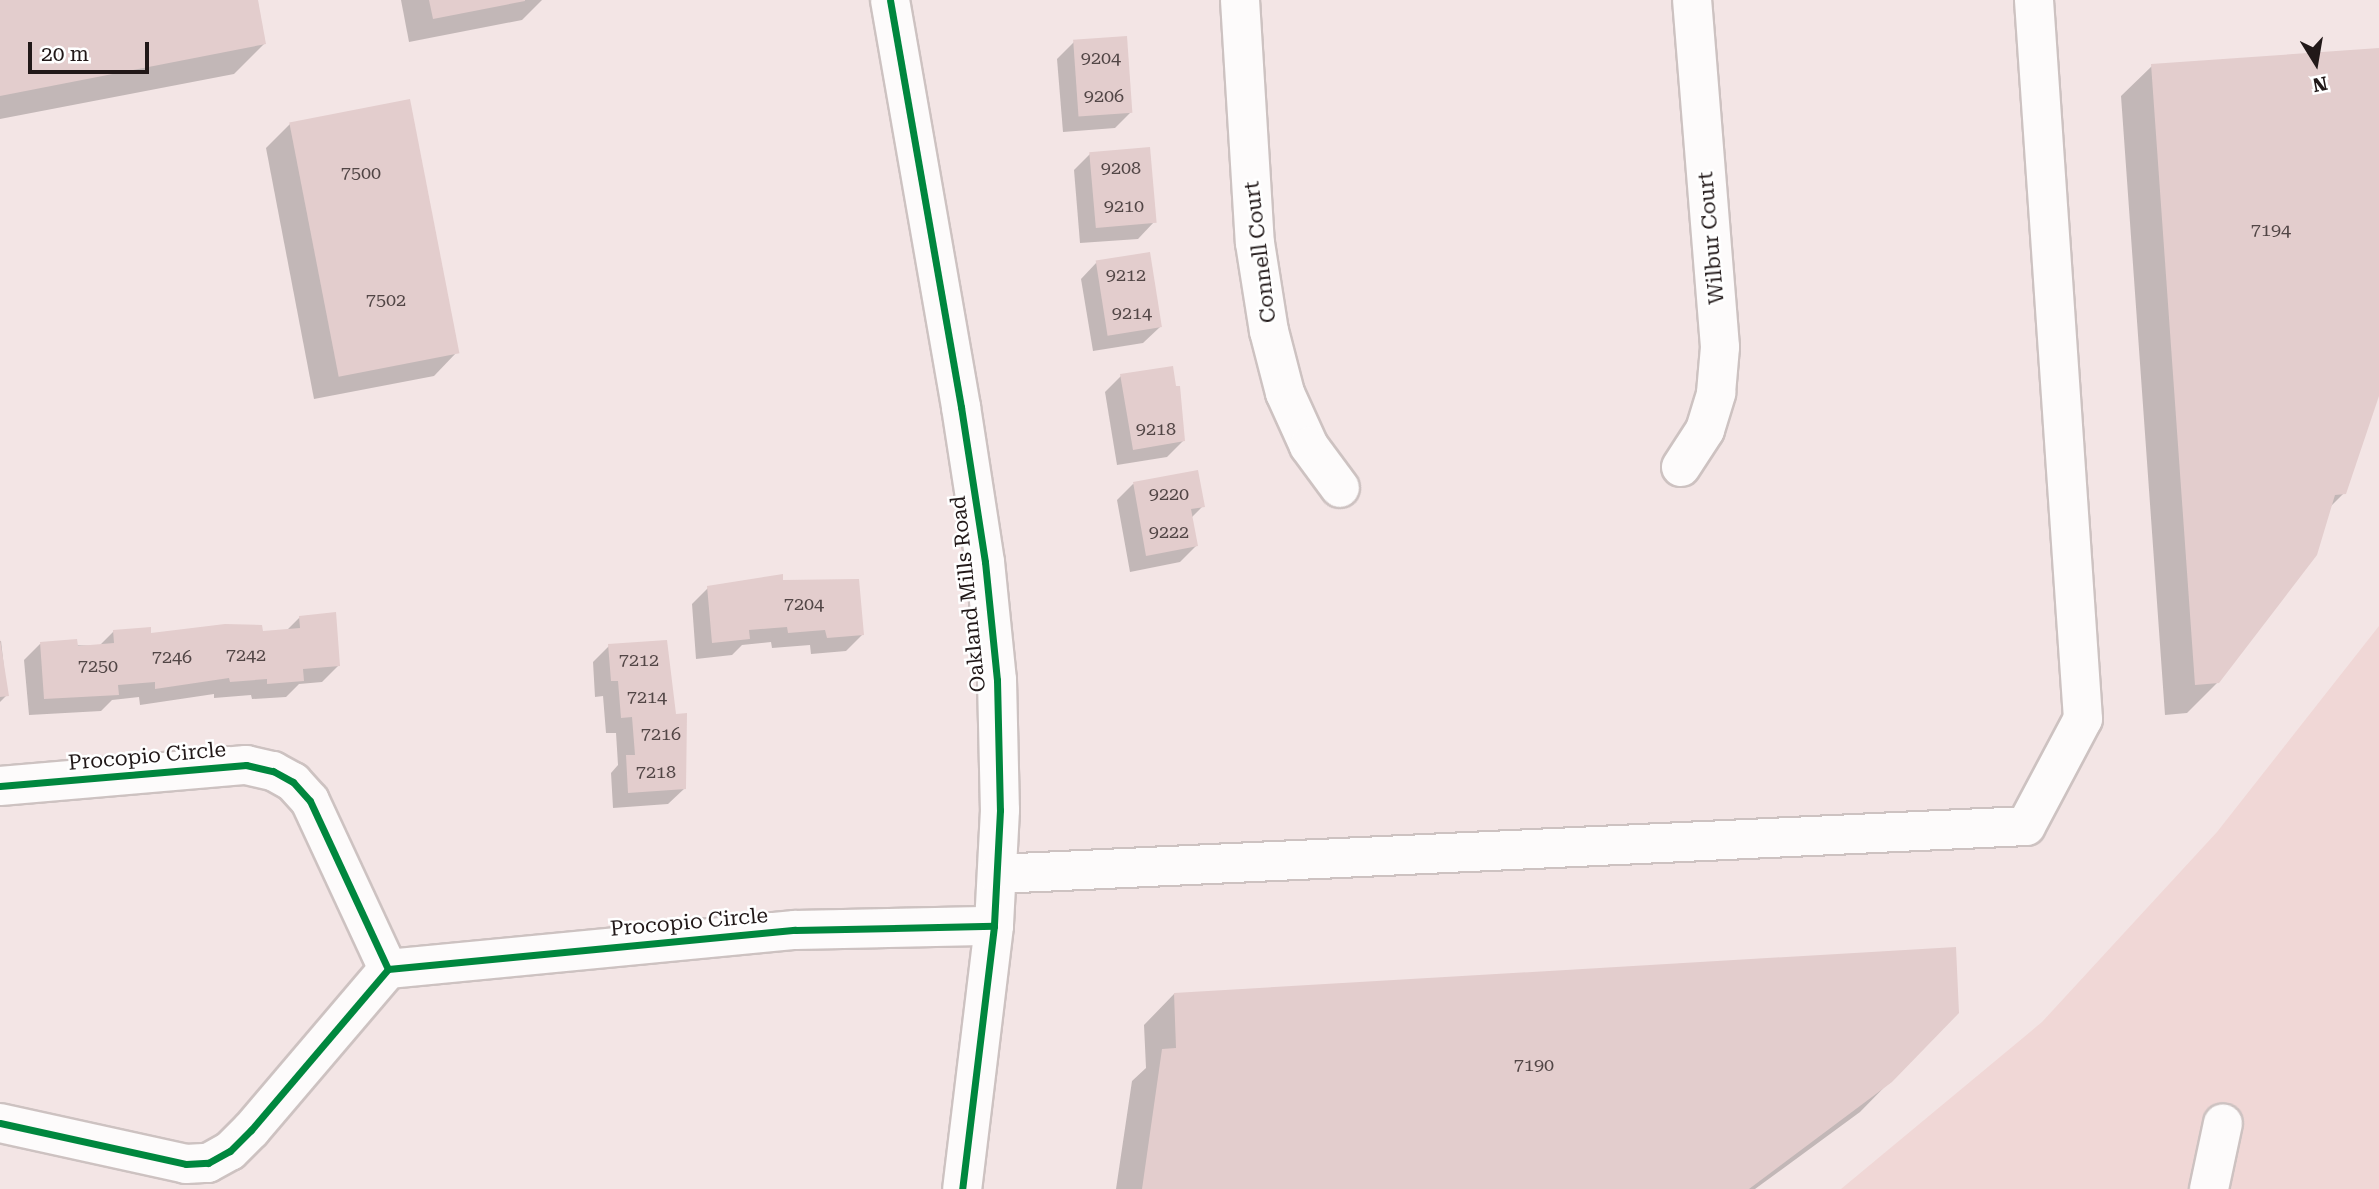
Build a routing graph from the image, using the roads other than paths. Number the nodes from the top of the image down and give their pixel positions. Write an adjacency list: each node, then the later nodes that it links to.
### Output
1 (890, 0): 8 (street, Oakland Mills Road)
2 (1240, 0): 6 (street, Connell Court)
3 (1692, 0): 5 (street, Wilbur Court)
4 (2034, 0): 8 (street)
5 (1681, 467)
6 (1340, 488)
7 (0, 786): 10 (street, Procopio Circle)
8 (997, 874): 9 (street, Oakland Mills Road)
9 (994, 926): 10 (street, Procopio Circle); 13 (street, Oakland Mills Road)
10 (388, 969): 11 (street)
11 (0, 1123)
12 (2223, 1123): 14 (street)
13 (962, 1189)
14 (2209, 1189)

